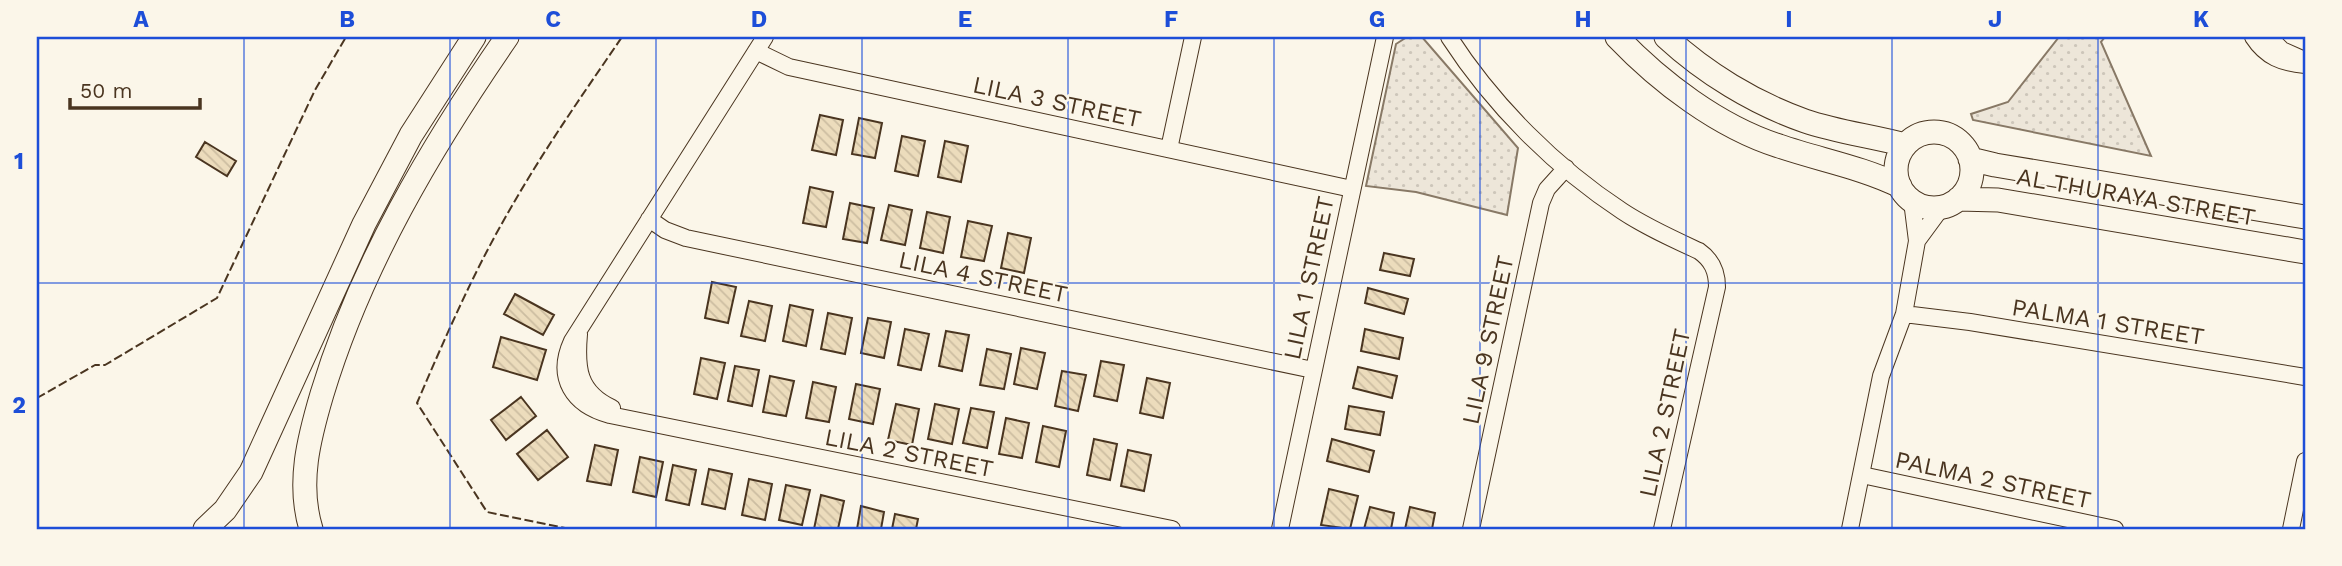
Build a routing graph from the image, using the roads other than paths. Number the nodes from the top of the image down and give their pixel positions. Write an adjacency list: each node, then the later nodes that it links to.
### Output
1 (474, 37): 24 (street)
2 (507, 37): 25 (street)
3 (1194, 37): 13 (street)
4 (1385, 37): 16 (street, LILA 1 STREET)
5 (1449, 37): 15 (street, LILA 2 STREET)
6 (1617, 37): 17 (street)
7 (1666, 37): 12 (street)
8 (2253, 37): 11 (street)
9 (2269, 37): 11 (street)
10 (760, 44): 13 (street, LILA 3 STREET); 20 (street, LILA 2 STREET)
11 (2305, 63)
12 (1905, 145): 14 (street); 17 (street)
13 (1169, 149): 16 (street, LILA 3 STREET)
14 (1970, 159): 18 (street); 19 (street, AL THURAYA STREET)
15 (1566, 168): 37 (street, LILA 9 STREET); 38 (street, LILA 2 STREET)
16 (1352, 189): 26 (street, LILA 1 STREET)
17 (1906, 194): 18 (street); 21 (street)
18 (1950, 203): 21 (street); 22 (street, AL THURAYA STREET)
19 (2305, 217)
20 (649, 219): 26 (street, LILA 4 STREET); 35 (street, LILA 2 STREET)
21 (1917, 241): 23 (street)
22 (2305, 252)
23 (1904, 314): 27 (street, PALMA 1 STREET); 30 (street)
24 (314, 333): 25 (street); 28 (street)
25 (337, 344): 33 (street); 34 (street)
26 (1313, 370): 36 (street, LILA 1 STREET)
27 (2305, 377)
28 (278, 412): 31 (street); 32 (street)
29 (2305, 461): 41 (street)
30 (1862, 475): 39 (street); 40 (street, PALMA 2 STREET)
31 (205, 529)
32 (228, 529)
33 (298, 529)
34 (310, 529)
35 (1172, 529)
36 (1280, 529)
37 (1471, 529)
38 (1662, 529)
39 (1850, 529)
40 (2115, 529)
41 (2291, 529)

